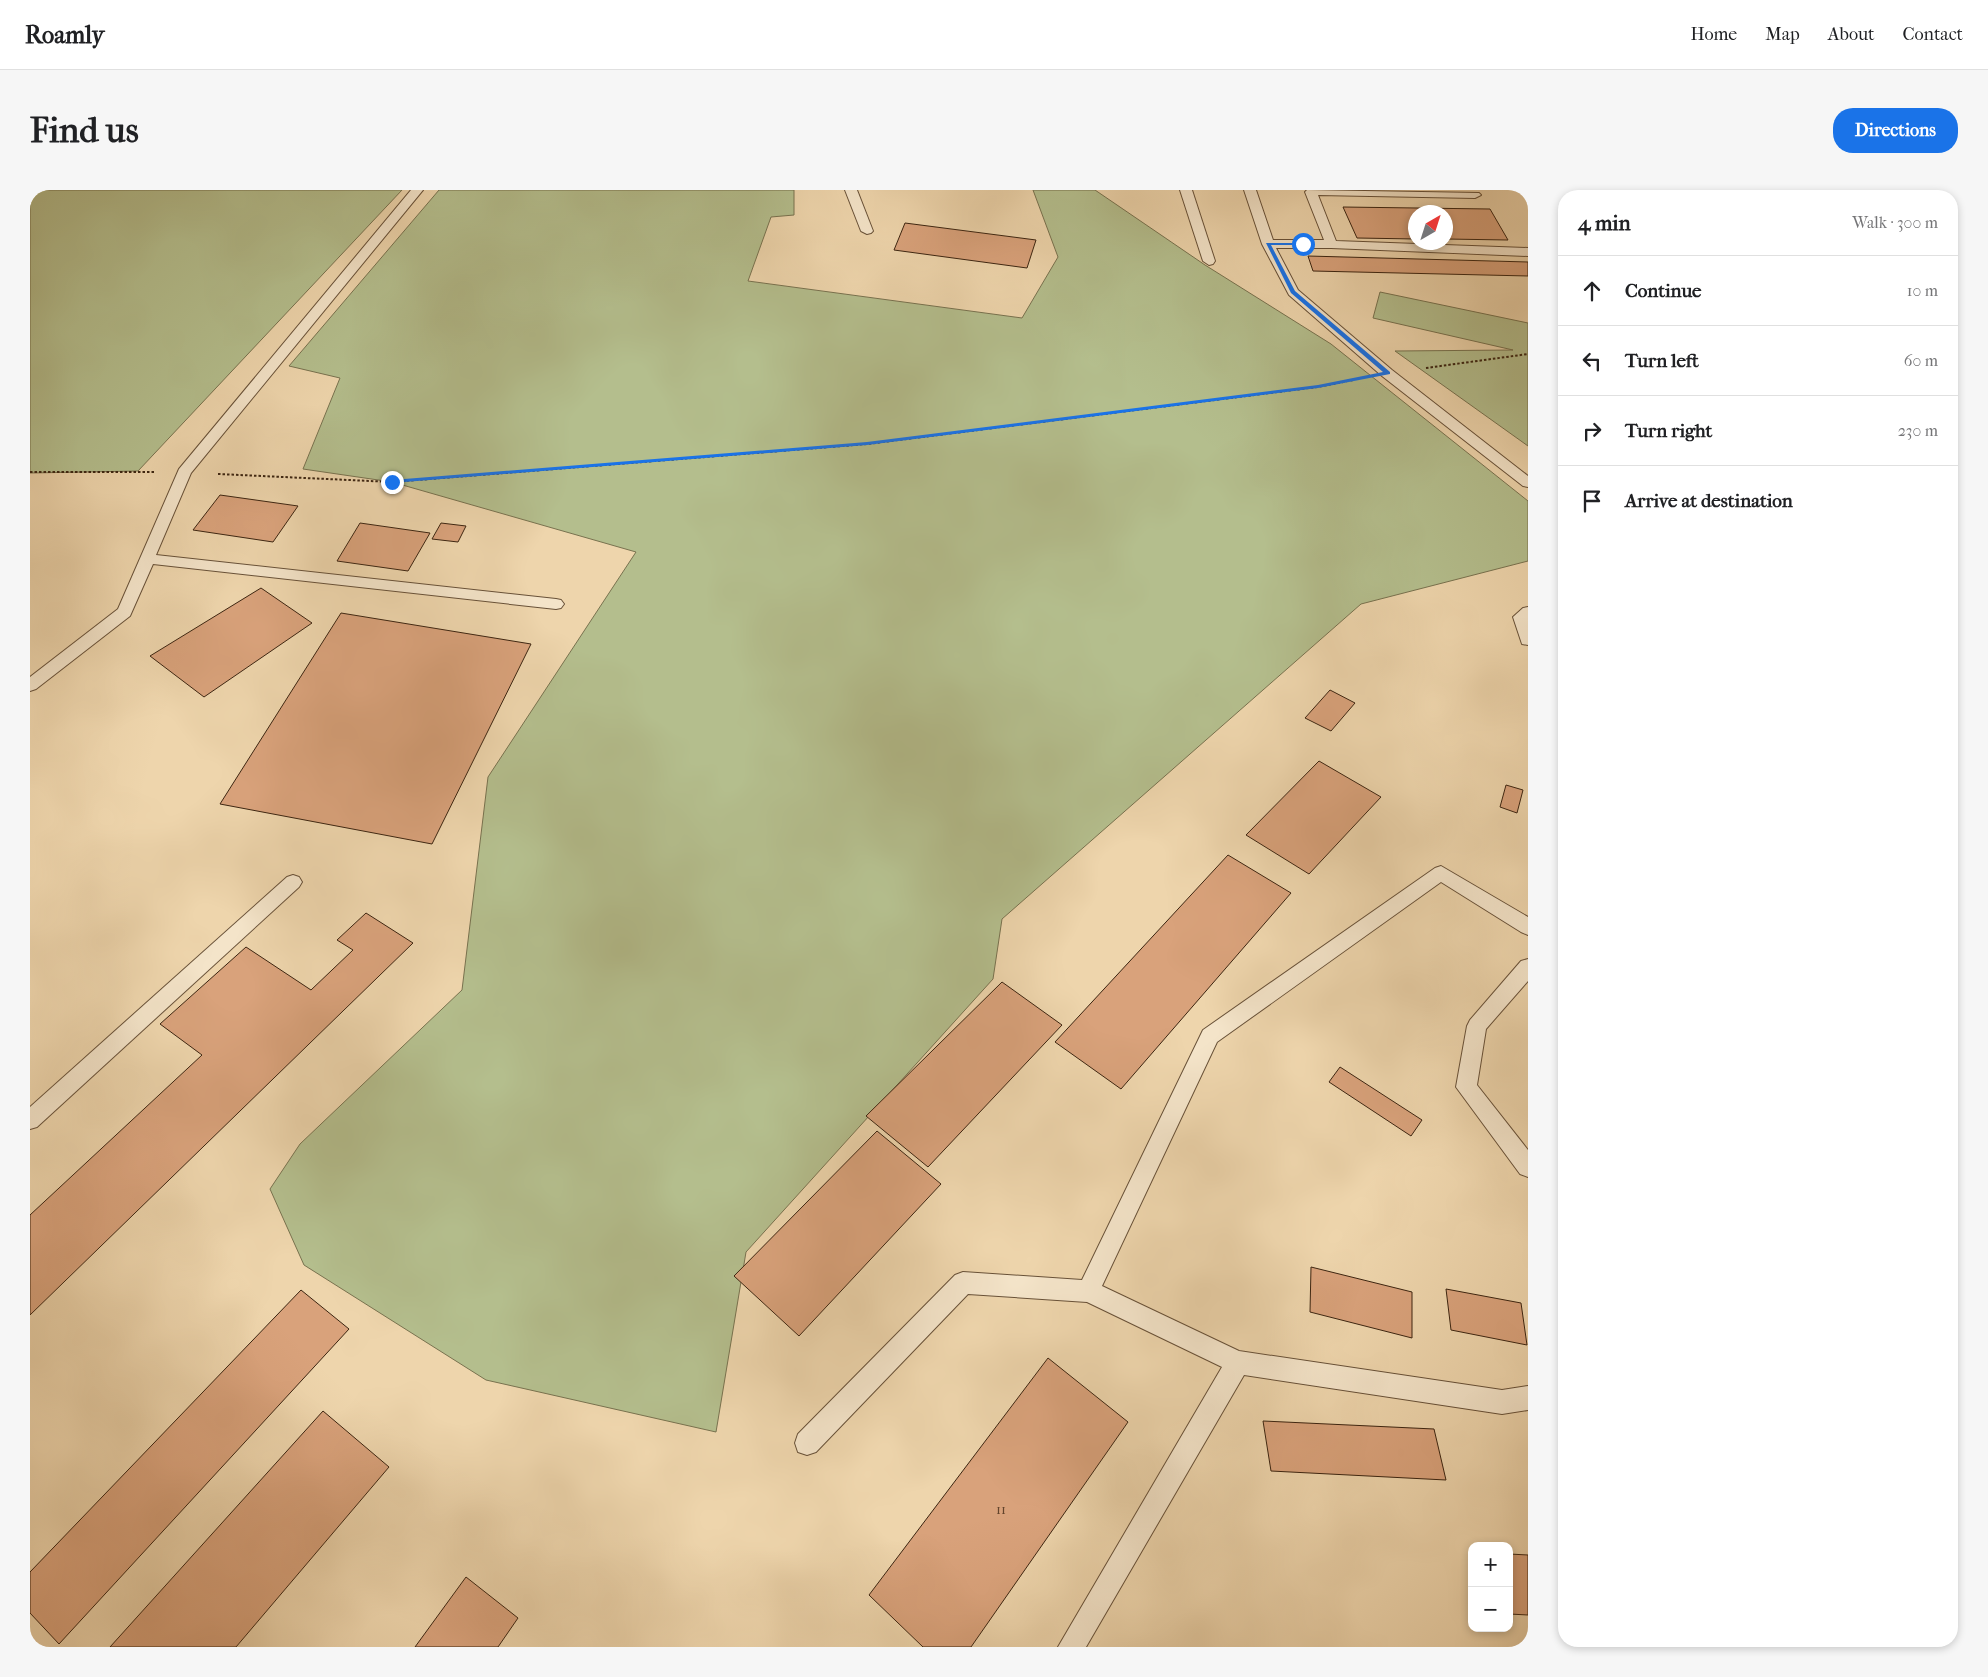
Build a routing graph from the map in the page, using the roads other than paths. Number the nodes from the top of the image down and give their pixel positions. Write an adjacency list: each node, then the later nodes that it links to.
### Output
1 (417, 190): 12 (lane)
2 (851, 190): 6 (lane)
3 (1186, 190): 10 (lane)
4 (1250, 190): 7 (lane)
5 (1475, 195): 8 (lane)
6 (867, 231)
7 (1268, 244): 8 (lane); 11 (lane)
8 (1331, 244): 9 (lane)
9 (1528, 252)
10 (1209, 261)
11 (1528, 483)
12 (148, 559): 13 (lane); 16 (lane)
13 (556, 604)
14 (1528, 612): 15 (lane)
15 (1528, 640)
16 (30, 685)
17 (293, 882): 20 (lane)
18 (1528, 926): 22 (lane)
19 (1528, 968): 21 (lane)
20 (30, 1120)
21 (1528, 1167)
22 (1088, 1291): 23 (lane); 25 (lane)
23 (1238, 1362): 24 (lane); 26 (lane)
24 (1528, 1398)
25 (807, 1443)
26 (1071, 1647)

